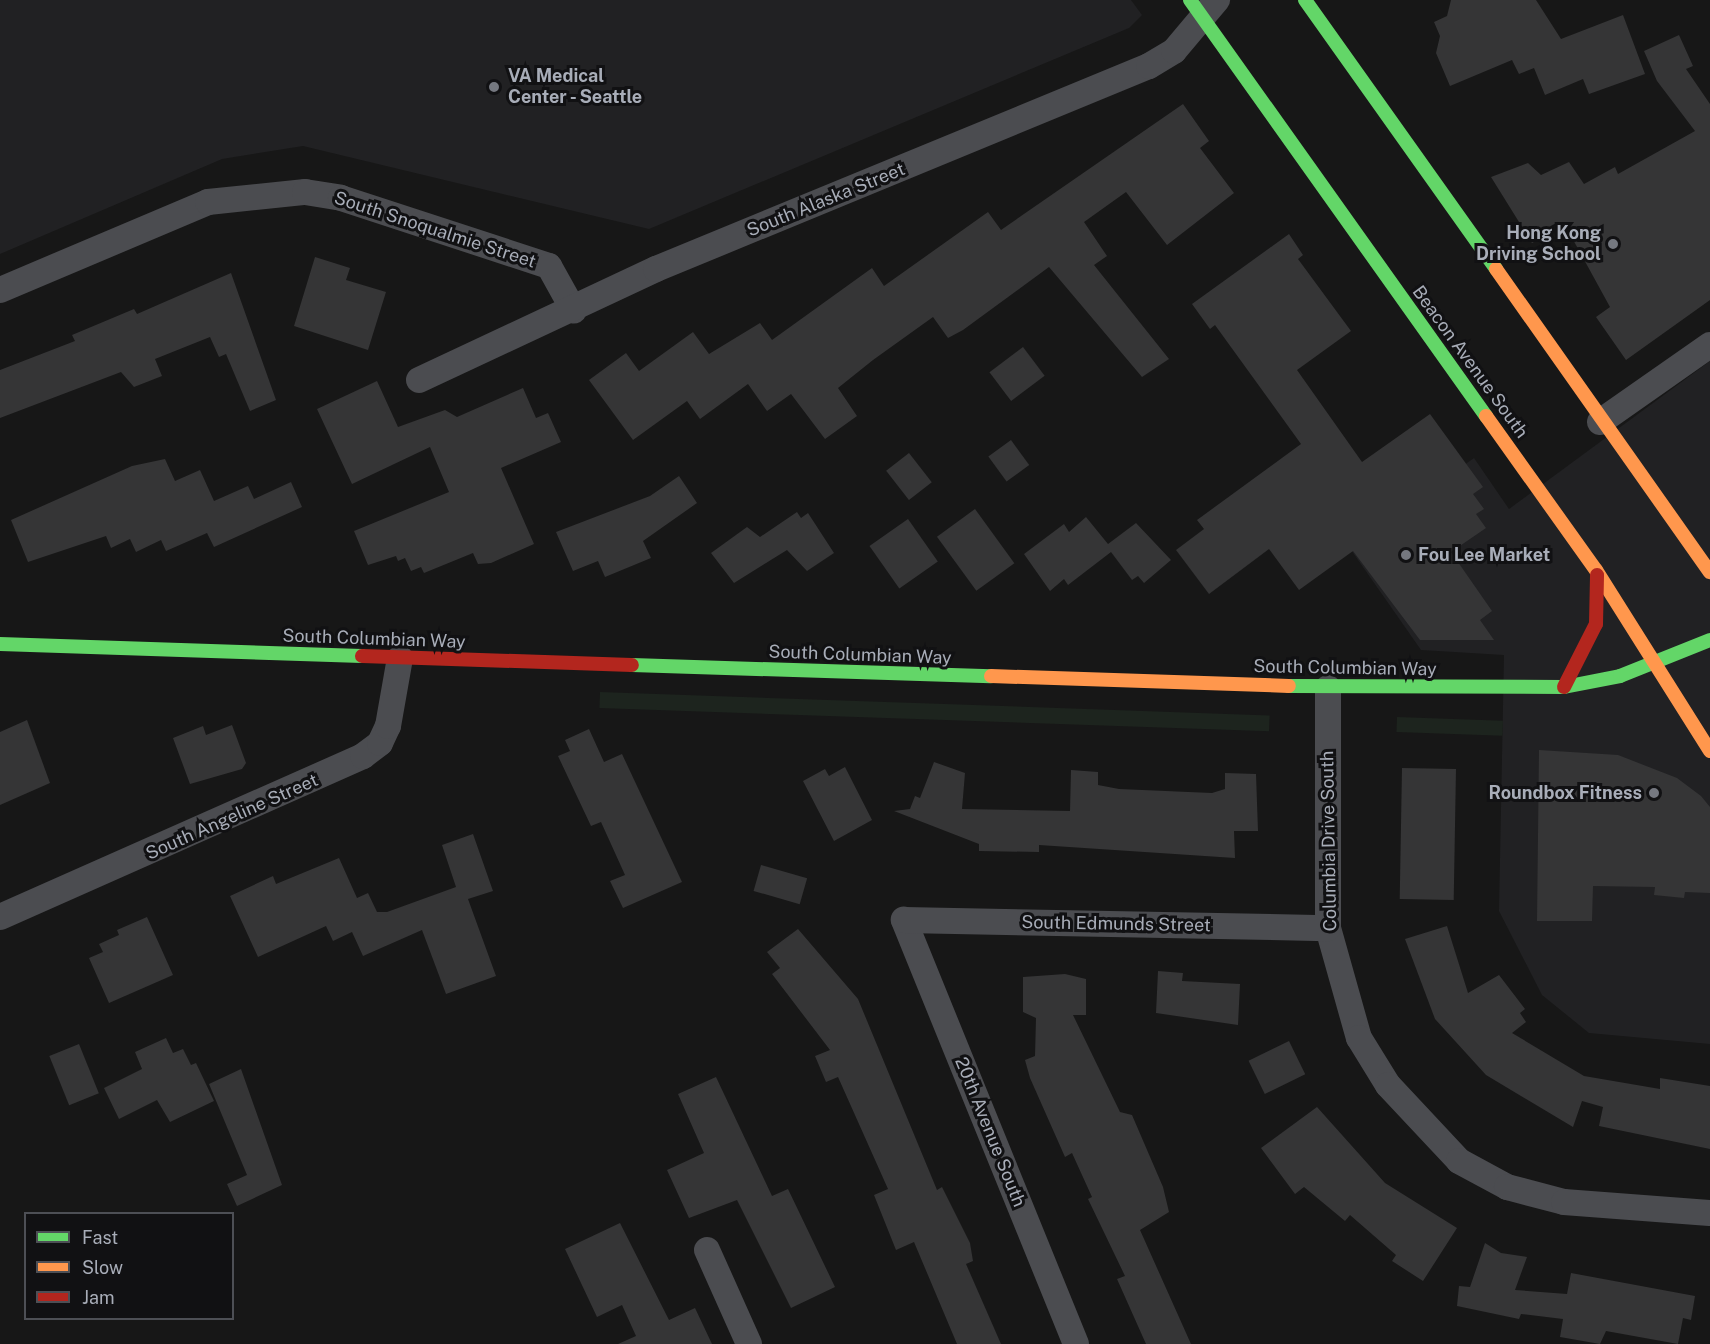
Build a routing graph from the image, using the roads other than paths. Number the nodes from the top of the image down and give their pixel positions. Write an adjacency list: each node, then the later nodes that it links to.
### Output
1 (1217, 0): 3 (street, South Alaska Street)
2 (1305, 0): 8 (main road)
3 (1195, 9): 5 (street, South Alaska Street); 9 (main road, Beacon Avenue South)
4 (0, 290): 5 (street, South Snoqualmie Street)
5 (574, 311): 7 (street, South Alaska Street)
6 (1710, 345): 8 (street)
7 (419, 380)
8 (1600, 422): 10 (main road)
9 (1596, 570): 14 (main road, Beacon Avenue South); 15 (main road)
10 (1710, 572)
11 (1710, 640): 14 (main road, South Columbian Way)
12 (0, 644): 13 (main road, South Columbian Way)
13 (400, 658): 16 (main road, South Columbian Way); 18 (street, South Angeline Street)
14 (1651, 664): 15 (main road, South Columbian Way); 17 (main road, Beacon Avenue South)
15 (1564, 687): 16 (main road, South Columbian Way)
16 (1328, 688): 20 (street, Columbia Drive South)
17 (1710, 752)
18 (0, 917)
19 (904, 920): 20 (street, South Edmunds Street); 24 (street, 20th Avenue South)
20 (1328, 928): 21 (street, Columbia Drive South)
21 (1710, 1213)
22 (707, 1250): 23 (street)
23 (749, 1344)
24 (1076, 1344)

